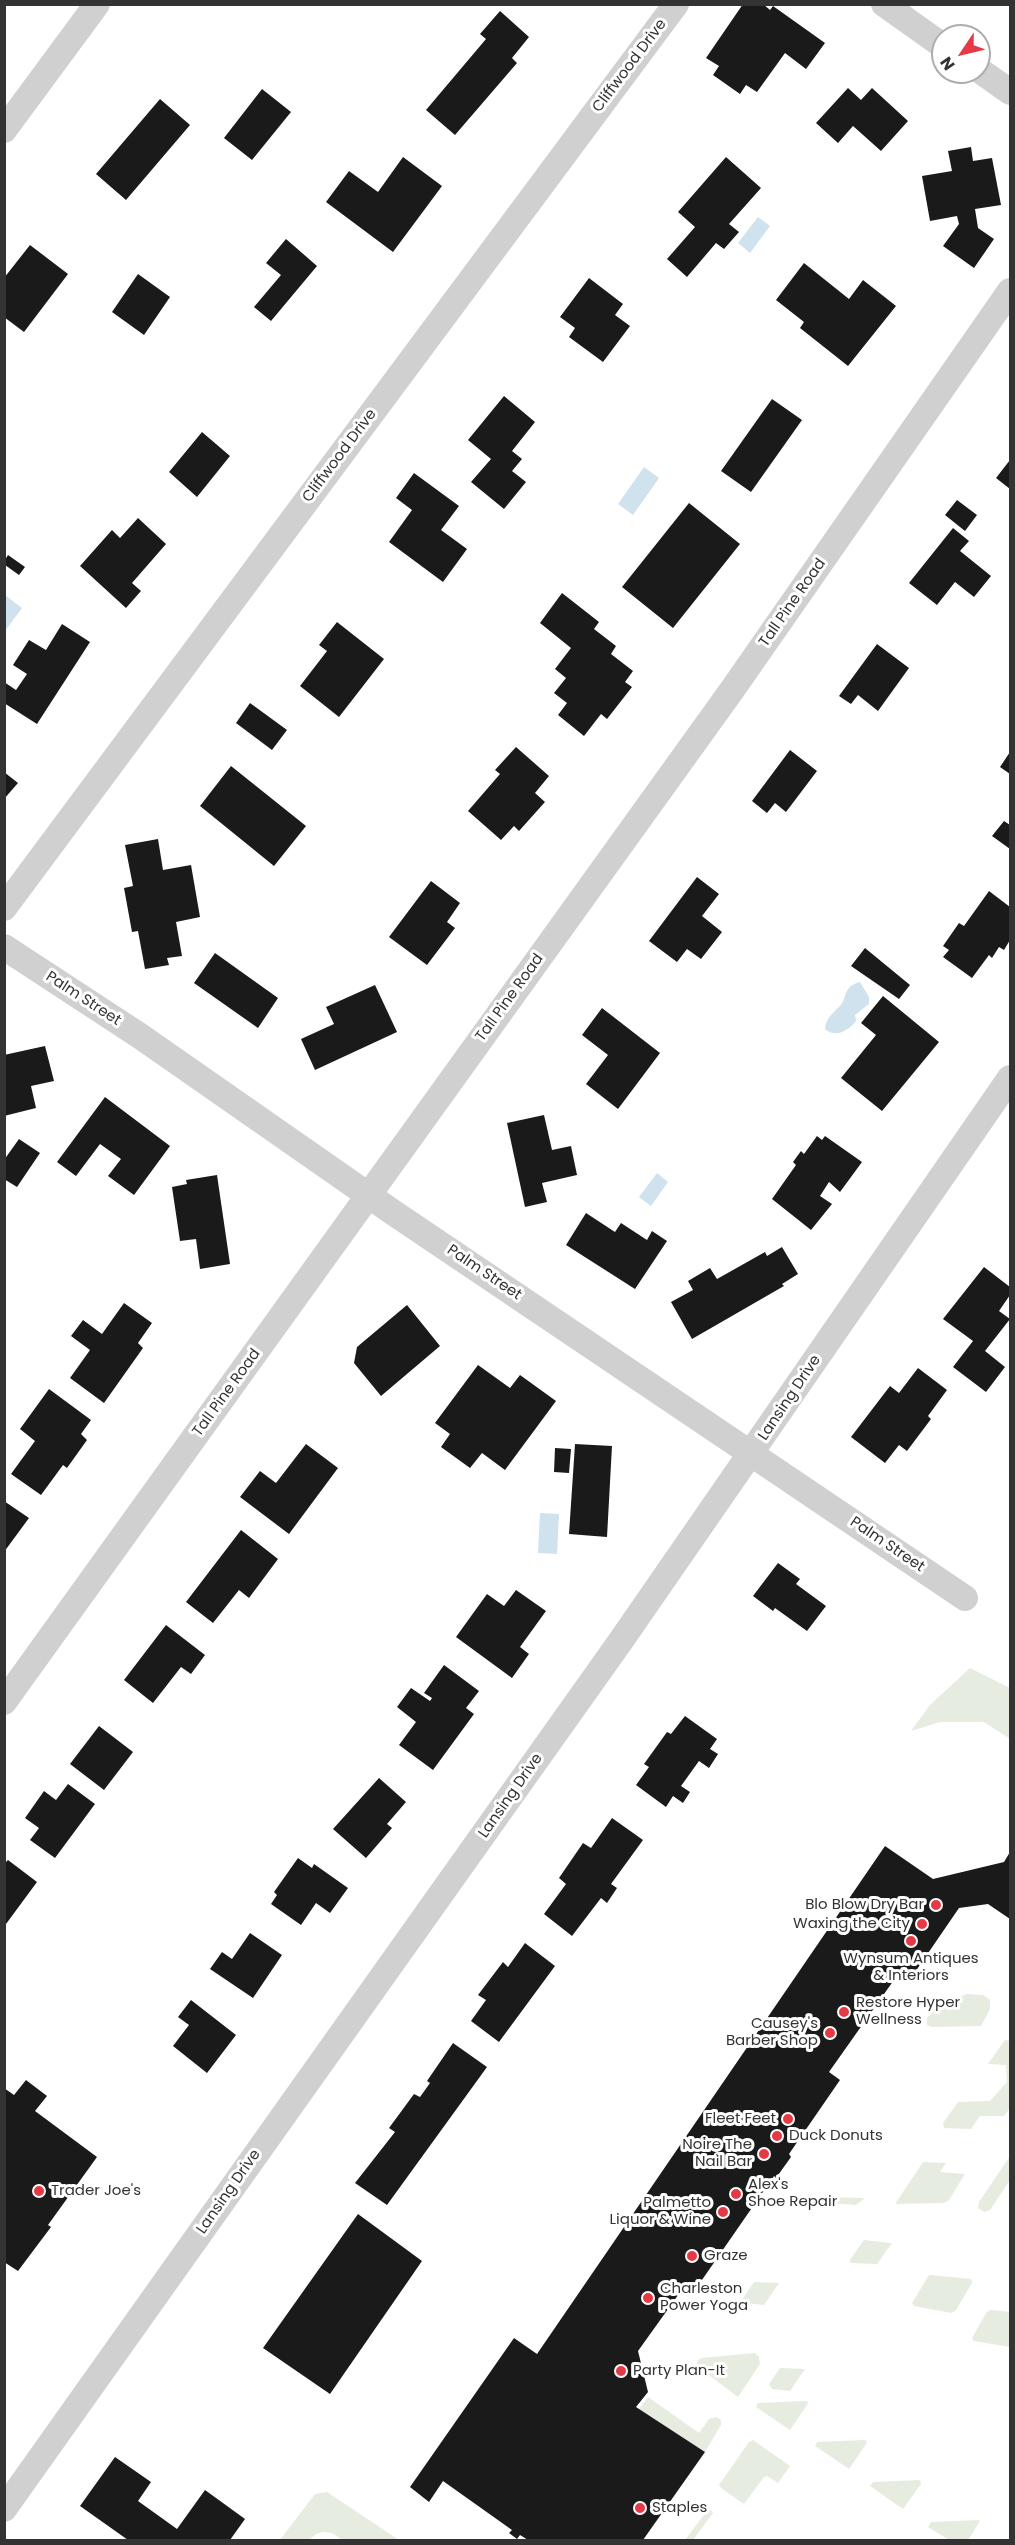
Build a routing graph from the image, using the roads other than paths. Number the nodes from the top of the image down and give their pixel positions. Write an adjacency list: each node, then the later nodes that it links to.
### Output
1 (97, 4): 7 (street)
2 (676, 4): 9 (street, Cliffwood Drive)
3 (884, 4): 4 (street)
4 (931, 37)
5 (991, 78): 6 (street)
6 (1011, 92)
7 (4, 130)
8 (1011, 291): 12 (street, Tall Pine Road)
9 (4, 908)
10 (4, 947): 12 (street, Palm Street)
11 (1011, 1077): 13 (street, Lansing Drive)
12 (368, 1195): 13 (street, Palm Street); 15 (street, Tall Pine Road)
13 (752, 1453): 14 (street, Palm Street); 16 (street, Lansing Drive)
14 (965, 1598)
15 (4, 1702)
16 (4, 2509)

